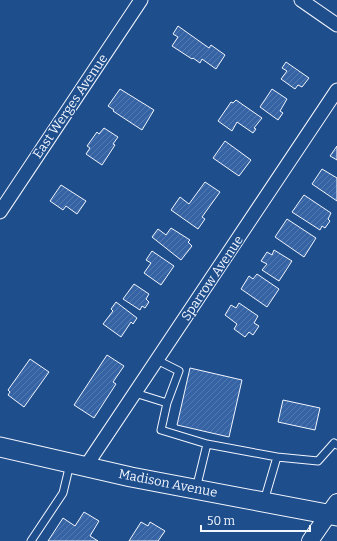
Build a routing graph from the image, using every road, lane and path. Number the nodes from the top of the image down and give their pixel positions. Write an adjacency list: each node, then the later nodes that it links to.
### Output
1 (141, 0): 5 (street, East Werges Avenue)
2 (301, 0): 3 (street)
3 (337, 25)
4 (337, 90): 6 (street, Sparrow Avenue)
5 (0, 212)
6 (157, 360): 7 (street, Sparrow Avenue); 8 (lane)
7 (135, 393): 8 (lane); 13 (street, Sparrow Avenue)
8 (167, 403): 9 (lane)
9 (207, 444): 12 (lane); 14 (lane)
10 (337, 445): 12 (lane)
11 (0, 447): 13 (main road, Madison Avenue)
12 (277, 457): 15 (lane)
13 (78, 464): 14 (main road, Madison Avenue); 17 (lane)
14 (196, 489): 15 (main road, Madison Avenue)
15 (264, 502): 16 (main road, Madison Avenue)
16 (334, 511): 18 (street)
17 (31, 541)
18 (310, 541)

